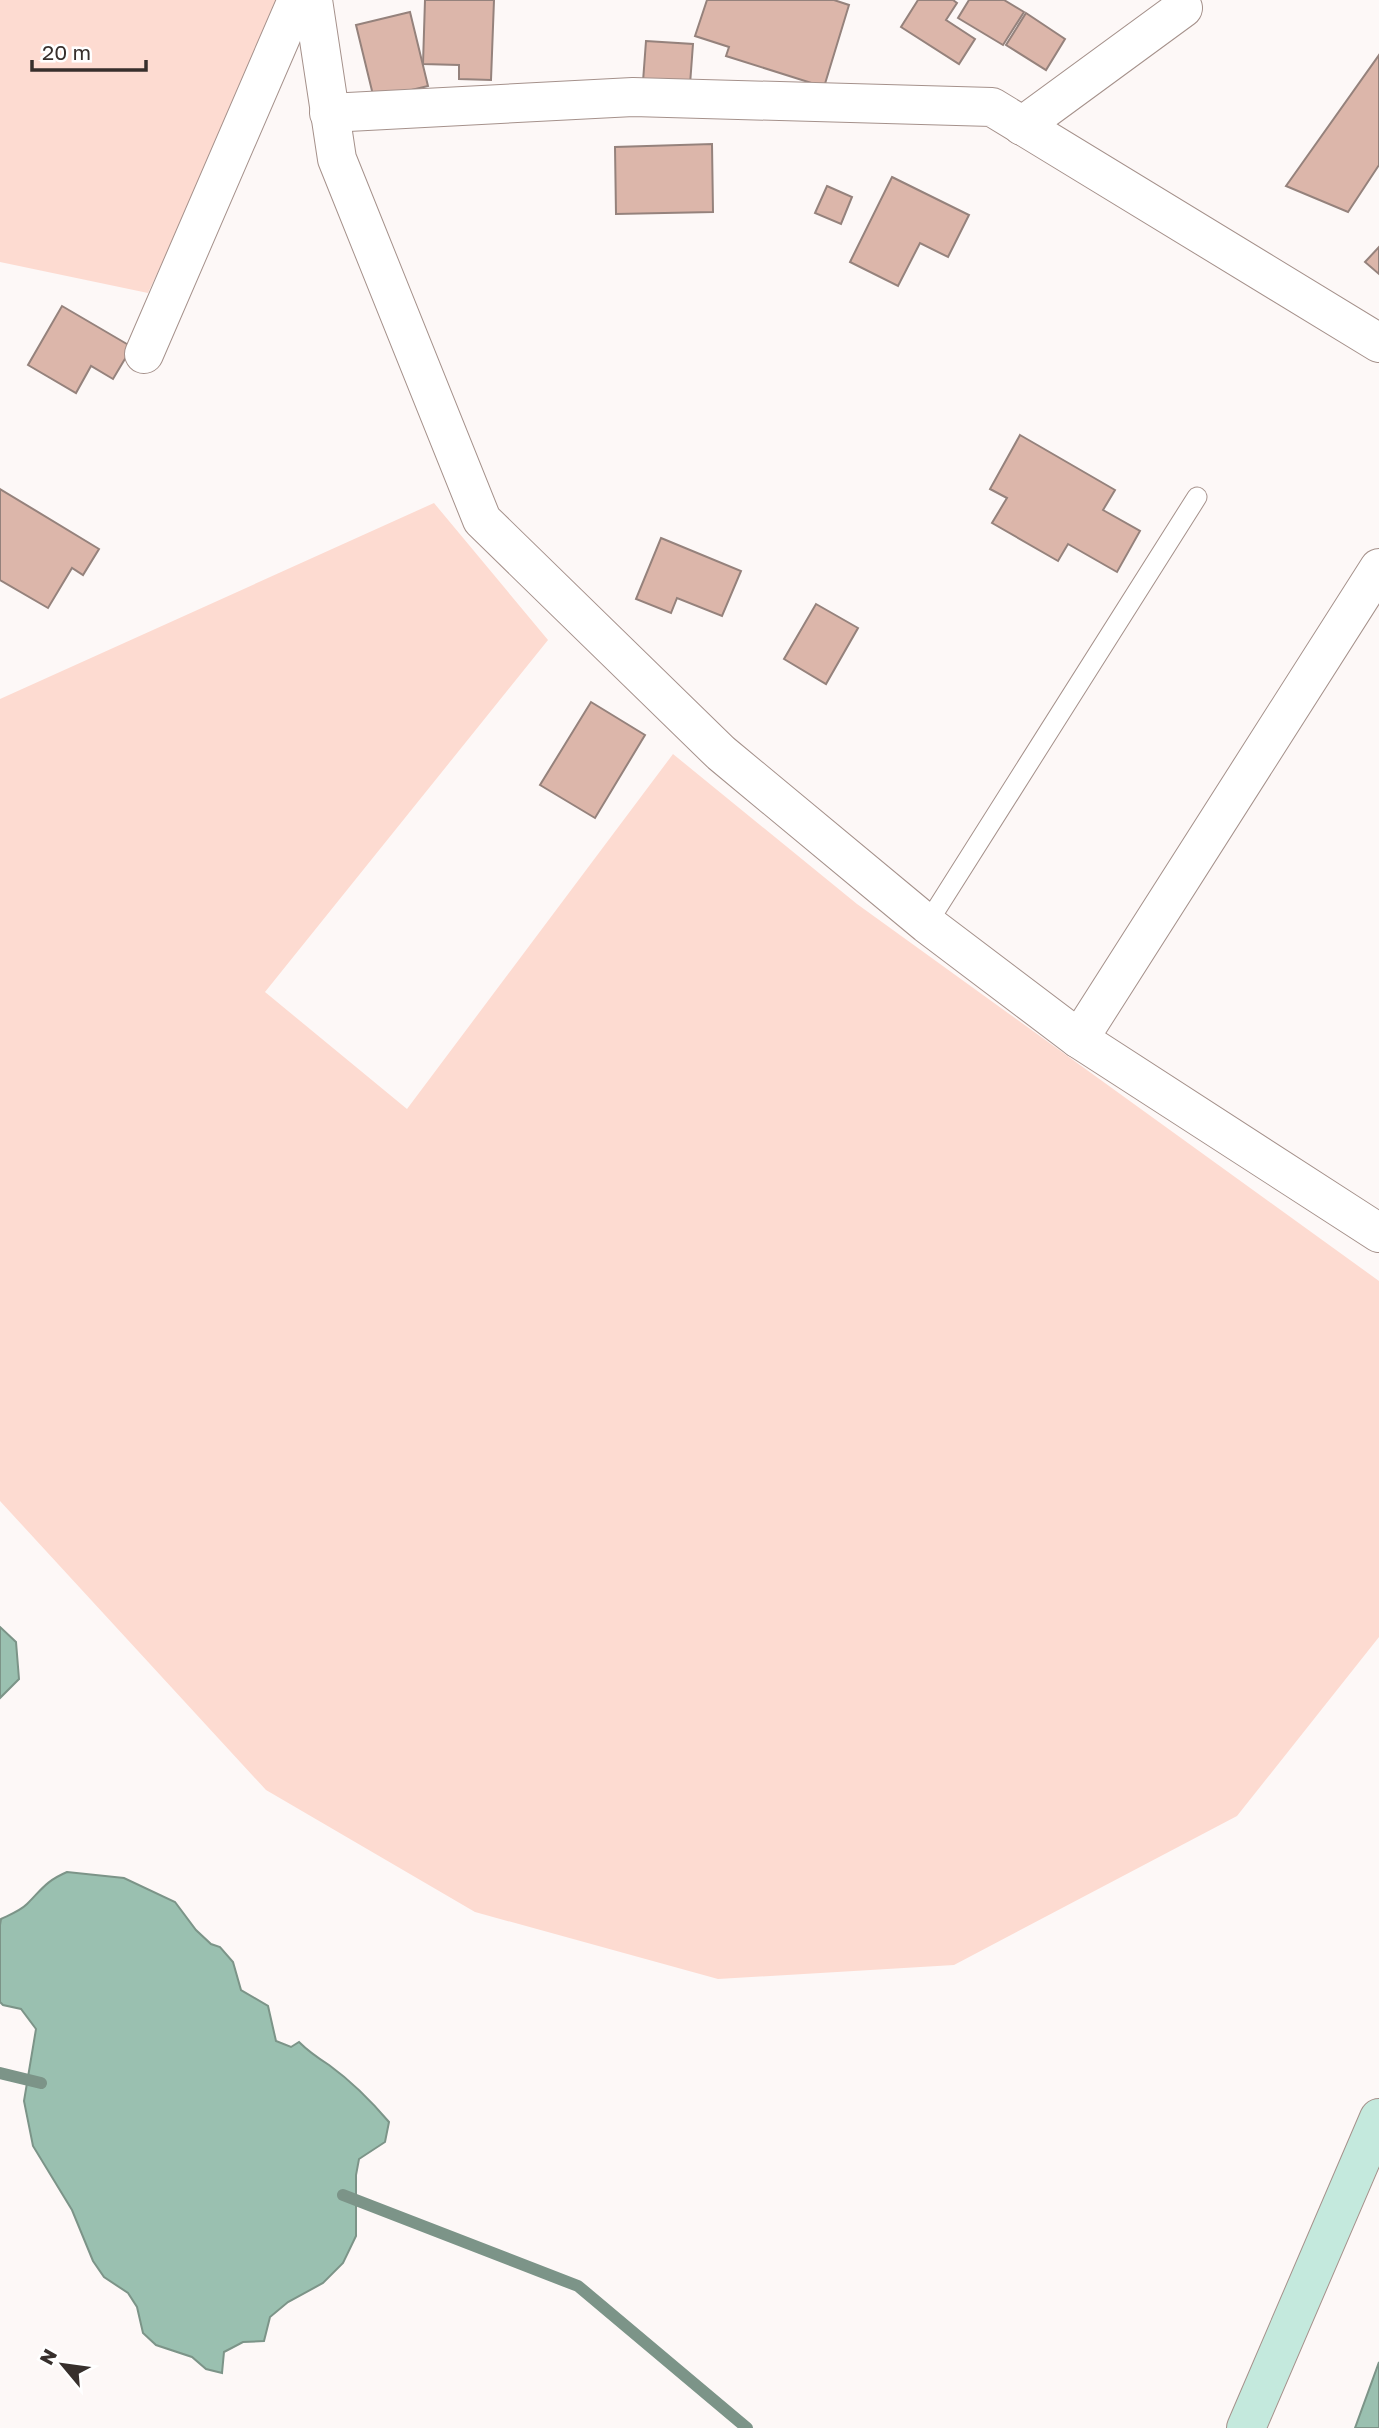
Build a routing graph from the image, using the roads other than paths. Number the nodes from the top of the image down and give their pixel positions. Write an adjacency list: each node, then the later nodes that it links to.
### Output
1 (297, 0): 7 (street)
2 (313, 0): 4 (street)
3 (1183, 8): 5 (street)
4 (329, 113): 5 (street); 10 (street)
5 (1022, 126): 6 (street)
6 (1379, 343)
7 (144, 354)
8 (1197, 497): 10 (lane)
9 (1379, 568): 11 (street)
10 (928, 924): 11 (street)
11 (1079, 1039): 12 (street)
12 (1379, 1233)
13 (1379, 2119): 14 (main road)
14 (1246, 2428)

